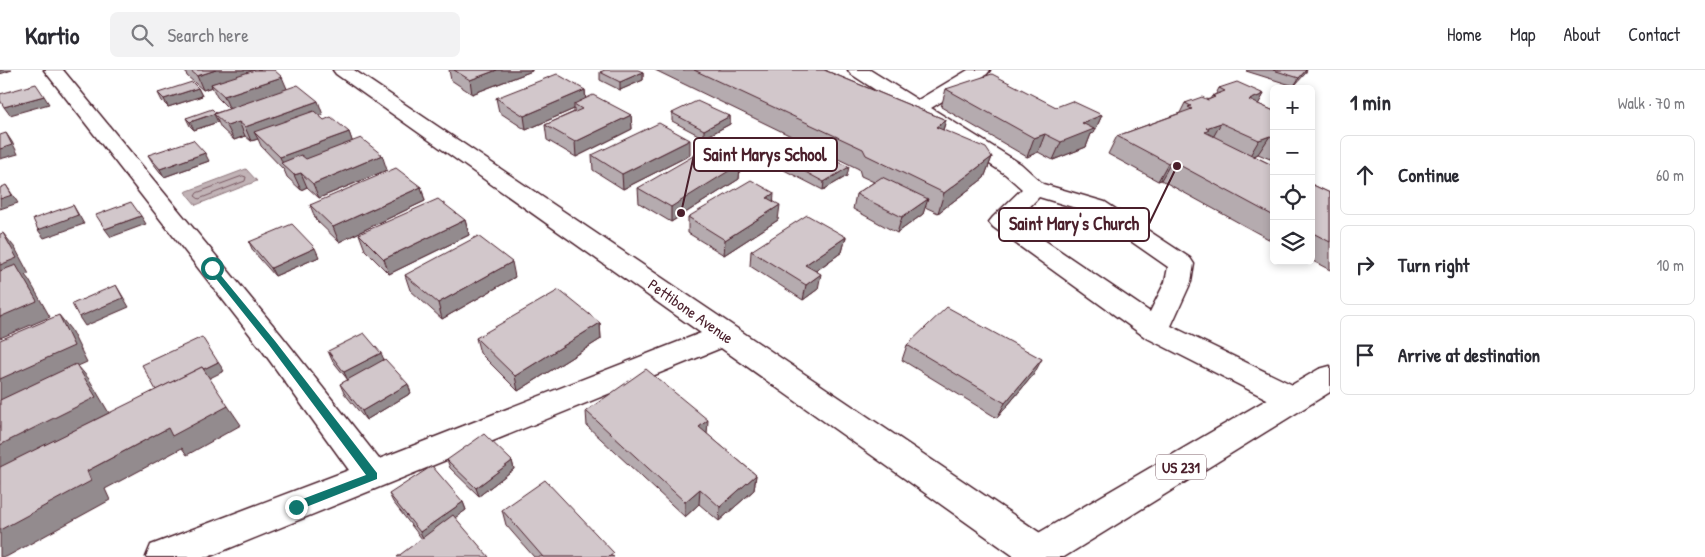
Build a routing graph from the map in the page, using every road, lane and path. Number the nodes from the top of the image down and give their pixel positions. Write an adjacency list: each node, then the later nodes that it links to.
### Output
1 (53, 70): 11 (street)
2 (342, 70): 8 (street, Pettibone Avenue)
3 (860, 70): 5 (street)
4 (981, 70): 5 (street)
5 (918, 108): 6 (street)
6 (1035, 189): 7 (street); 7 (street)
7 (1155, 330): 10 (street)
8 (725, 335): 11 (street); 12 (street, Pettibone Avenue)
9 (1330, 377): 10 (street, US 231)
10 (1294, 399): 12 (street, US 231)
11 (374, 476): 13 (street)
12 (1035, 555)
13 (164, 557)

